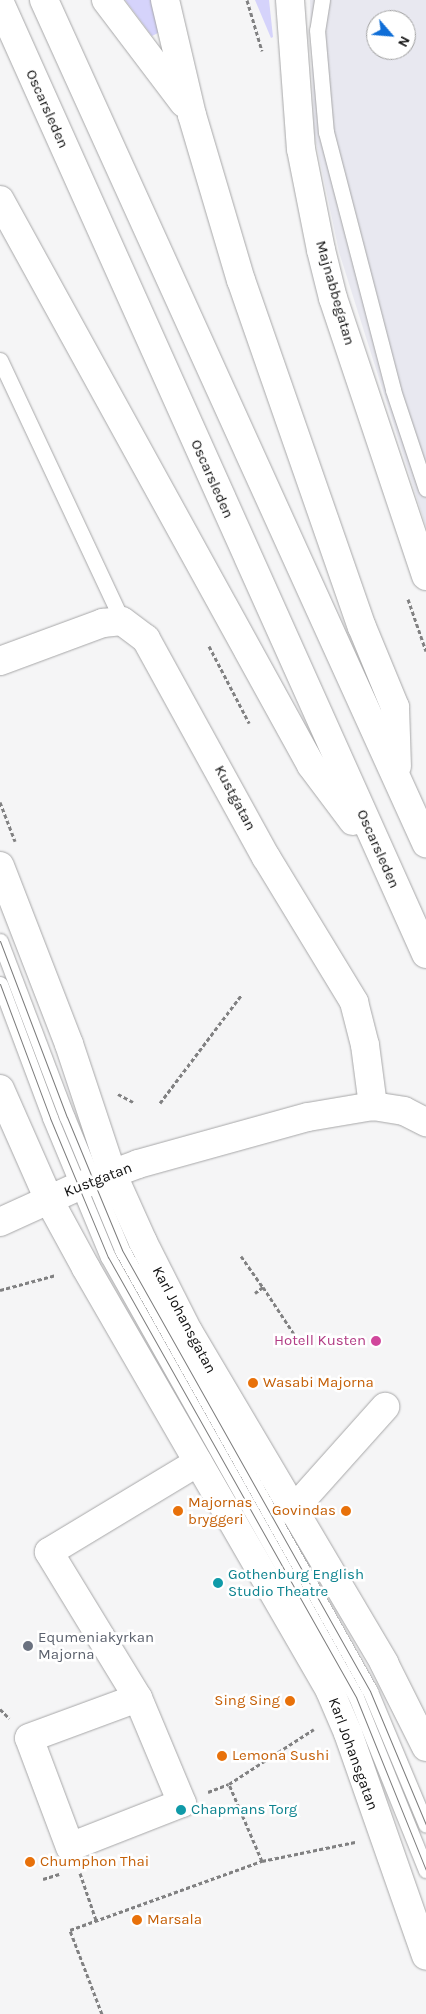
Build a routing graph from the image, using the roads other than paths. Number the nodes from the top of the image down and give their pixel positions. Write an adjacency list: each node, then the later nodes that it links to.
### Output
1 (44, 0): 14 (main road)
2 (106, 0): 7 (main road)
3 (165, 0): 7 (main road)
4 (290, 0): 11 (main road, Majnabbegatan)
5 (322, 0): 10 (lane)
6 (2, 8): 16 (main road, Oscarsleden)
7 (192, 115): 14 (main road)
8 (0, 200): 16 (main road)
9 (0, 360): 12 (lane)
10 (426, 489)
11 (426, 576)
12 (122, 621): 13 (main road); 22 (main road, Kustgatan)
13 (0, 661)
14 (398, 780): 15 (main road)
15 (426, 842)
16 (384, 863): 19 (main road, Oscarsleden)
17 (0, 866): 24 (main road, Karl Johansgatan)
18 (0, 942): 24 (lane)
19 (426, 954)
20 (0, 984): 24 (lane)
21 (0, 1089): 25 (main road, Karl Johansgatan)
22 (373, 1106): 23 (main road, Kustgatan); 24 (main road, Kustgatan)
23 (426, 1122)
24 (94, 1180): 25 (main road, Kustgatan); 29 (main road, Karl Johansgatan); 32 (lane); 33 (lane)
25 (50, 1200): 26 (main road, Kustgatan); 28 (main road, Karl Johansgatan)
26 (0, 1222)
27 (385, 1407): 29 (main road)
28 (198, 1462): 30 (main road); 34 (main road, Karl Johansgatan)
29 (292, 1511): 31 (main road, Karl Johansgatan)
30 (138, 1698): 30 (main road)
31 (423, 1734)
32 (426, 1825)
33 (426, 1870)
34 (426, 1956)

